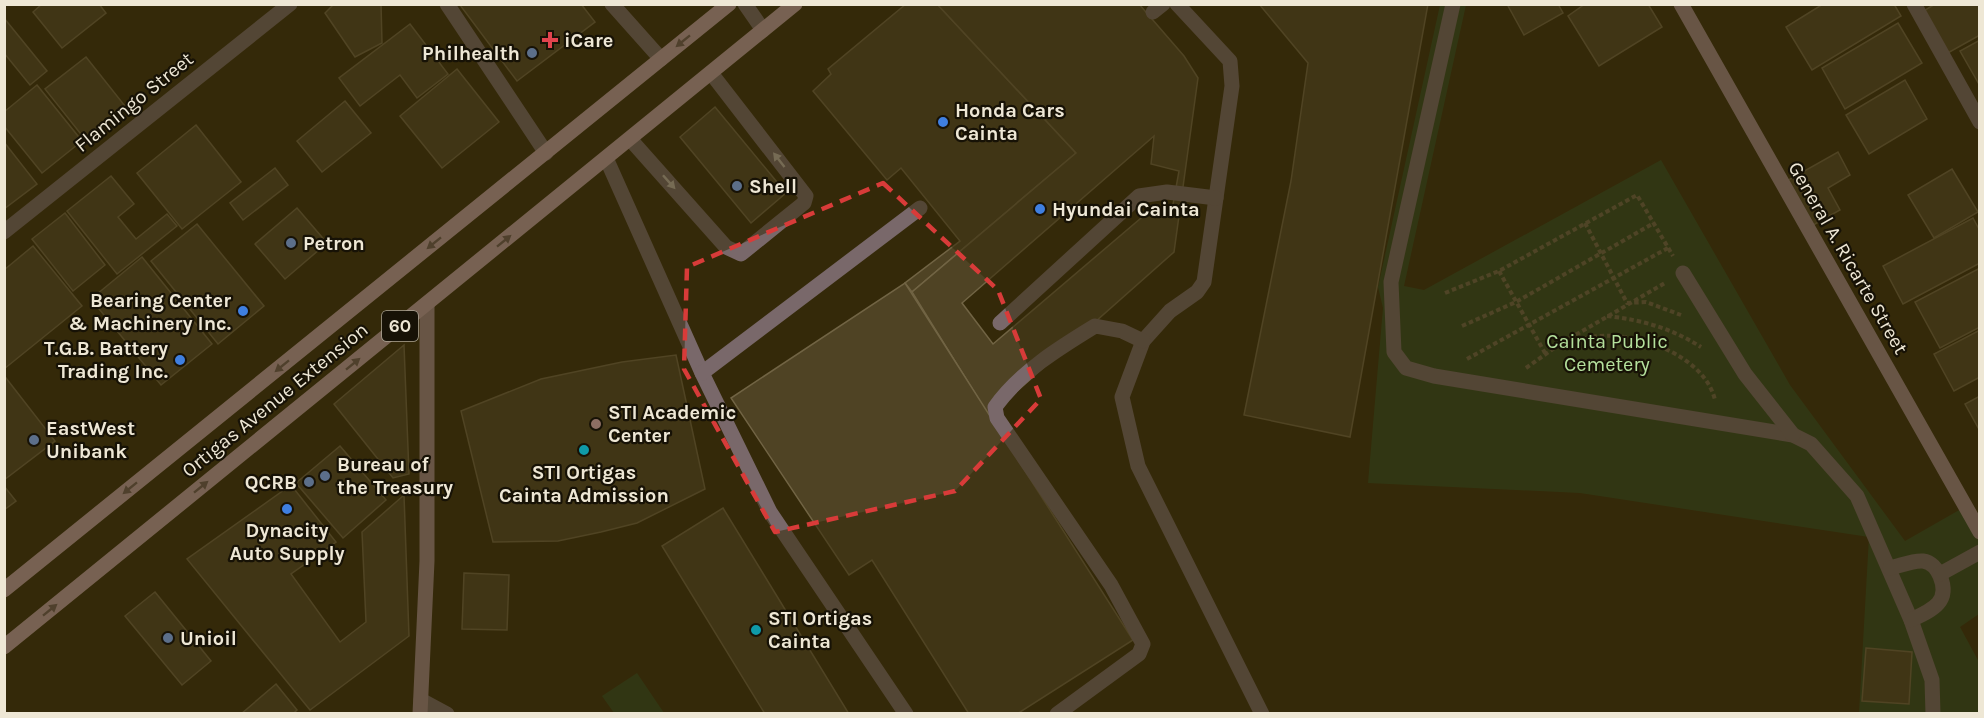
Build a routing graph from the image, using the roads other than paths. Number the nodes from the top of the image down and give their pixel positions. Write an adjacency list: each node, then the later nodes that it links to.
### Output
1 (290, 4): 20 (street, Flamingo Street)
2 (447, 4): 16 (street)
3 (612, 4): 12 (street)
4 (729, 4): 12 (main road, Ortigas Avenue Extension / 60, one-way to 12)
5 (745, 4): 11 (street)
6 (795, 4): 11 (main road, Ortigas Avenue Extension / 60)
7 (1177, 4): 18 (street)
8 (1452, 4): 26 (street)
9 (1681, 4): 27 (street, General A. Ricarte Street)
10 (1914, 4): 14 (street)
11 (763, 30): 13 (main road, Ortigas Avenue Extension / 60)
12 (661, 59): 16 (main road, Ortigas Avenue Extension / 60)
13 (711, 73): 15 (main road, Ortigas Avenue Extension / 60); 15 (street, one-way to 13)
14 (1980, 122)
15 (630, 139): 17 (main road, Ortigas Avenue Extension / 60)
16 (546, 153): 31 (main road, Ortigas Avenue Extension / 60, one-way to 31)
17 (606, 158): 22 (main road, Ortigas Avenue Extension / 60, one-way to 17); 25 (street)
18 (1216, 198): 23 (street); 24 (street)
19 (920, 208): 25 (street)
20 (4, 232)
21 (1683, 273): 26 (street)
22 (427, 304): 33 (main road, Ortigas Avenue Extension / 60, one-way to 22); 34 (street)
23 (1000, 322)
24 (1143, 341): 37 (street); 38 (street)
25 (702, 373): 36 (street)
26 (1793, 435): 29 (street)
27 (1980, 532)
28 (1980, 552): 30 (street)
29 (1890, 568): 30 (street); 32 (street)
30 (1940, 574): 32 (street)
31 (4, 590)
32 (1911, 620): 39 (street)
33 (4, 647)
34 (421, 707): 35 (street)
35 (447, 714)
36 (906, 714)
37 (1057, 714)
38 (1262, 714)
39 (1933, 714)

